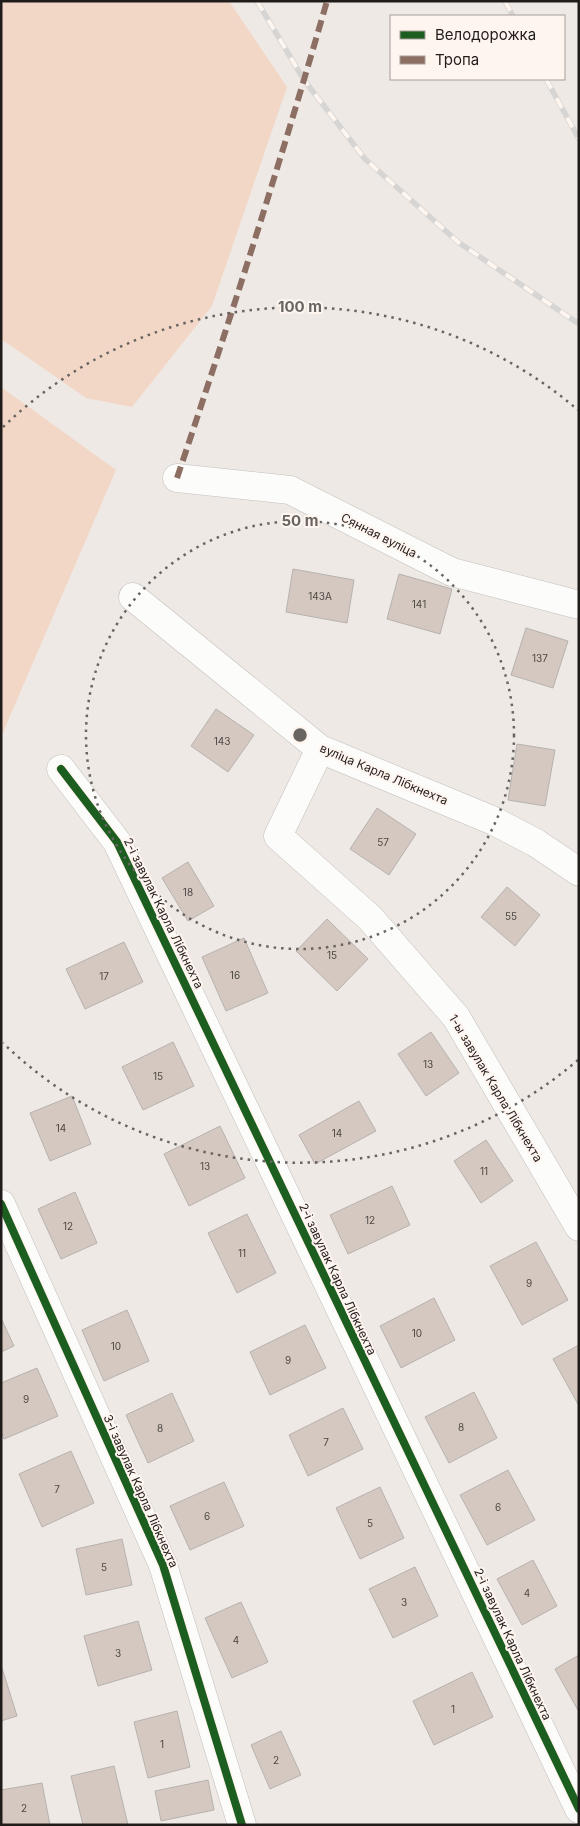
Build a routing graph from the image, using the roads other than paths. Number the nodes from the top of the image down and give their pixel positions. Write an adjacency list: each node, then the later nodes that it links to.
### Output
1 (177, 478): 3 (street, Сянная вуліца)
2 (133, 597): 4 (street, вуліца Карла Лібкнехта)
3 (579, 605)
4 (320, 749): 6 (street, вуліца Карла Лібкнехта); 8 (street, 1-ы завулак Карла Лібкнехта)
5 (61, 769): 9 (street, 2-і завулак Карла Лібкнехта)
6 (579, 872)
7 (1, 1204): 10 (street, 3-і завулак Карла Лібкнехта)
8 (579, 1227)
9 (579, 1809)
10 (242, 1825)

